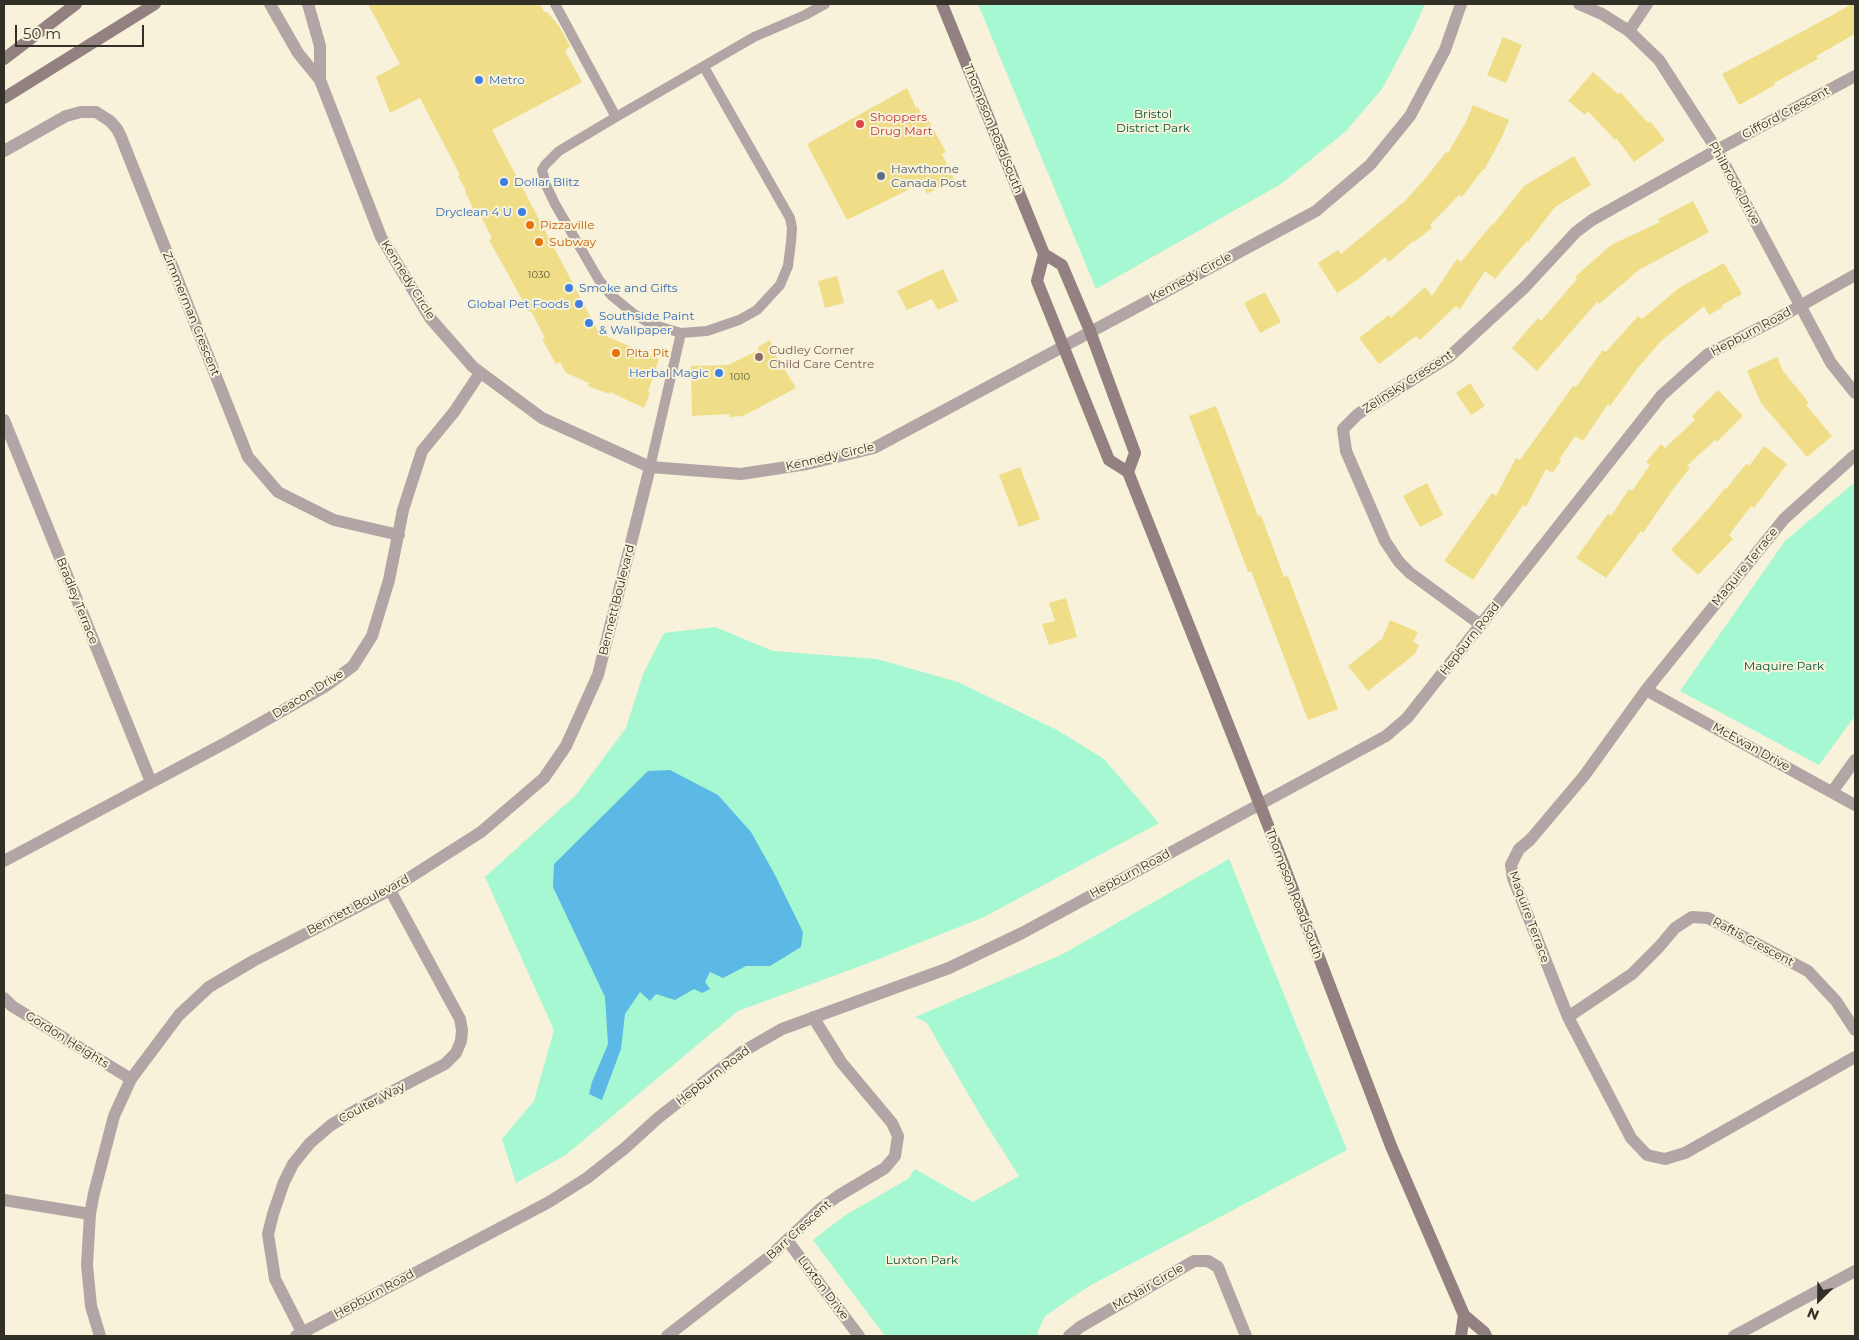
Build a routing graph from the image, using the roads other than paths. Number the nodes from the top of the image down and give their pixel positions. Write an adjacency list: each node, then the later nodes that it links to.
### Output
1 (76, 4): 12 (main road)
2 (155, 4): 16 (main road)
3 (270, 4): 15 (street, Kennedy Circle)
4 (308, 4): 15 (street, Kennedy Circle)
5 (555, 4): 17 (lane)
6 (825, 4): 13 (lane)
7 (942, 4): 20 (main road, Thompson Road South)
8 (1461, 4): 23 (street, Kennedy Circle)
9 (1579, 4): 11 (street, Philbrook Drive)
10 (1647, 4): 11 (street)
11 (1629, 31): 18 (street, Philbrook Drive)
12 (4, 59)
13 (704, 67): 17 (lane); 24 (lane)
14 (1855, 76): 18 (street, Gifford Crescent)
15 (320, 80): 26 (street, Kennedy Circle)
16 (4, 98)
17 (616, 117): 24 (lane)
18 (1717, 150): 22 (street, Philbrook Drive); 33 (street, Zelinsky Crescent)
19 (4, 151): 32 (street, Zimmerman Crescent)
20 (1044, 254): 23 (main road); 25 (main road)
21 (1855, 275): 22 (street, Hepburn Road)
22 (1800, 306): 27 (street, Philbrook Drive); 33 (street, Hepburn Road)
23 (1090, 331): 25 (street, Kennedy Circle); 31 (main road)
24 (681, 333): 30 (lane)
25 (1063, 346): 30 (street, Kennedy Circle); 31 (main road)
26 (480, 372): 30 (street, Kennedy Circle); 32 (street, Deacon Drive)
27 (1855, 393)
28 (4, 420): 36 (street, Bradley Terrace)
29 (1855, 455): 34 (street, Maquire Terrace)
30 (650, 467): 41 (street, Bennett Boulevard)
31 (1128, 472): 38 (main road, Thompson Road South)
32 (399, 535): 36 (street, Deacon Drive)
33 (1481, 625): 38 (street, Hepburn Road)
34 (1646, 690): 37 (street, McEwan Drive); 44 (street, Maquire Terrace)
35 (1855, 760): 37 (street)
36 (151, 782): 40 (street, Deacon Drive)
37 (1832, 792): 39 (street, McEwan Drive)
38 (1260, 804): 43 (street, Hepburn Road); 52 (main road, Thompson Road South)
39 (1855, 805)
40 (4, 861)
41 (390, 890): 47 (street, Bennett Boulevard); 53 (street, Coulter Way)
42 (4, 998): 47 (street, Gordon Heights)
43 (813, 1017): 50 (street, Barr Crescent); 53 (street, Hepburn Road)
44 (1568, 1017): 45 (street, Raftis Crescent); 46 (street, Maquire Terrace)
45 (1855, 1030)
46 (1855, 1057)
47 (131, 1079): 49 (street, Bennett Boulevard)
48 (4, 1200): 49 (street)
49 (90, 1214): 54 (street, Bennett Boulevard)
50 (787, 1240): 55 (street, Barr Crescent); 56 (street, Luxton Drive)
51 (1855, 1271): 61 (street)
52 (1464, 1315): 59 (main road); 60 (main road, Thompson Road South)
53 (299, 1334)
54 (100, 1336)
55 (667, 1336)
56 (859, 1336)
57 (1069, 1336): 58 (street, McNair Circle)
58 (1246, 1336)
59 (1460, 1336)
60 (1486, 1336)
61 (1734, 1336)

